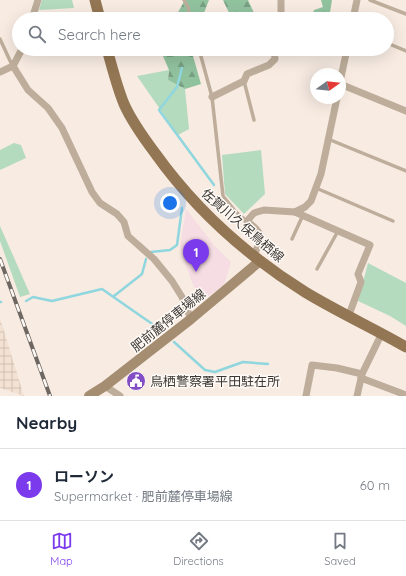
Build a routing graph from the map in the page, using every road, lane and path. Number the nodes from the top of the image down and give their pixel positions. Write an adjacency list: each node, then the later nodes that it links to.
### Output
1 (38, 0): 7 (street)
2 (95, 0): 8 (main road)
3 (184, 0): 9 (lane)
4 (281, 0): 10 (street)
5 (357, 0): 11 (street)
6 (370, 0): 12 (lane)
7 (34, 12)
8 (98, 12)
9 (189, 12)
10 (281, 12)
11 (354, 12)
12 (406, 14)
13 (0, 39): 21 (lane)
14 (394, 46): 15 (lane)
15 (406, 50)
16 (18, 56): 21 (street)
17 (109, 56): 39 (main road, 佐賀川久保鳥栖線)
18 (201, 56): 26 (lane)
19 (275, 56): 24 (street)
20 (346, 56): 22 (street)
21 (13, 66): 23 (street); 42 (street)
22 (343, 68)
23 (0, 72)
24 (244, 81): 26 (street); 29 (lane)
25 (346, 86): 28 (street)
26 (212, 98): 35 (lane)
27 (336, 104): 30 (street)
28 (406, 111)
29 (254, 120)
30 (328, 139): 31 (lane); 32 (street)
31 (406, 171)
32 (316, 188): 33 (street); 36 (lane)
33 (295, 212): 34 (street); 35 (street)
34 (303, 215): 37 (street); 38 (lane)
35 (247, 221): 39 (street)
36 (393, 221)
37 (338, 231): 40 (lane); 41 (street)
38 (292, 239)
39 (256, 258): 41 (main road, 佐賀川久保鳥栖線); 42 (main road, 肥前麓停車場線)
40 (317, 269)
41 (349, 315): 43 (main road, 佐賀川久保鳥栖線)
42 (191, 319): 46 (main road, 肥前麓停車場線)
43 (382, 333): 44 (main road, 佐賀川久保鳥栖線); 45 (street)
44 (406, 347)
45 (361, 376): 47 (street); 50 (street); 51 (street)
46 (105, 386): 48 (main road, 肥前麓停車場線); 49 (street)
47 (406, 395)
48 (89, 396)
49 (120, 396)
50 (306, 396)
51 (357, 396)

